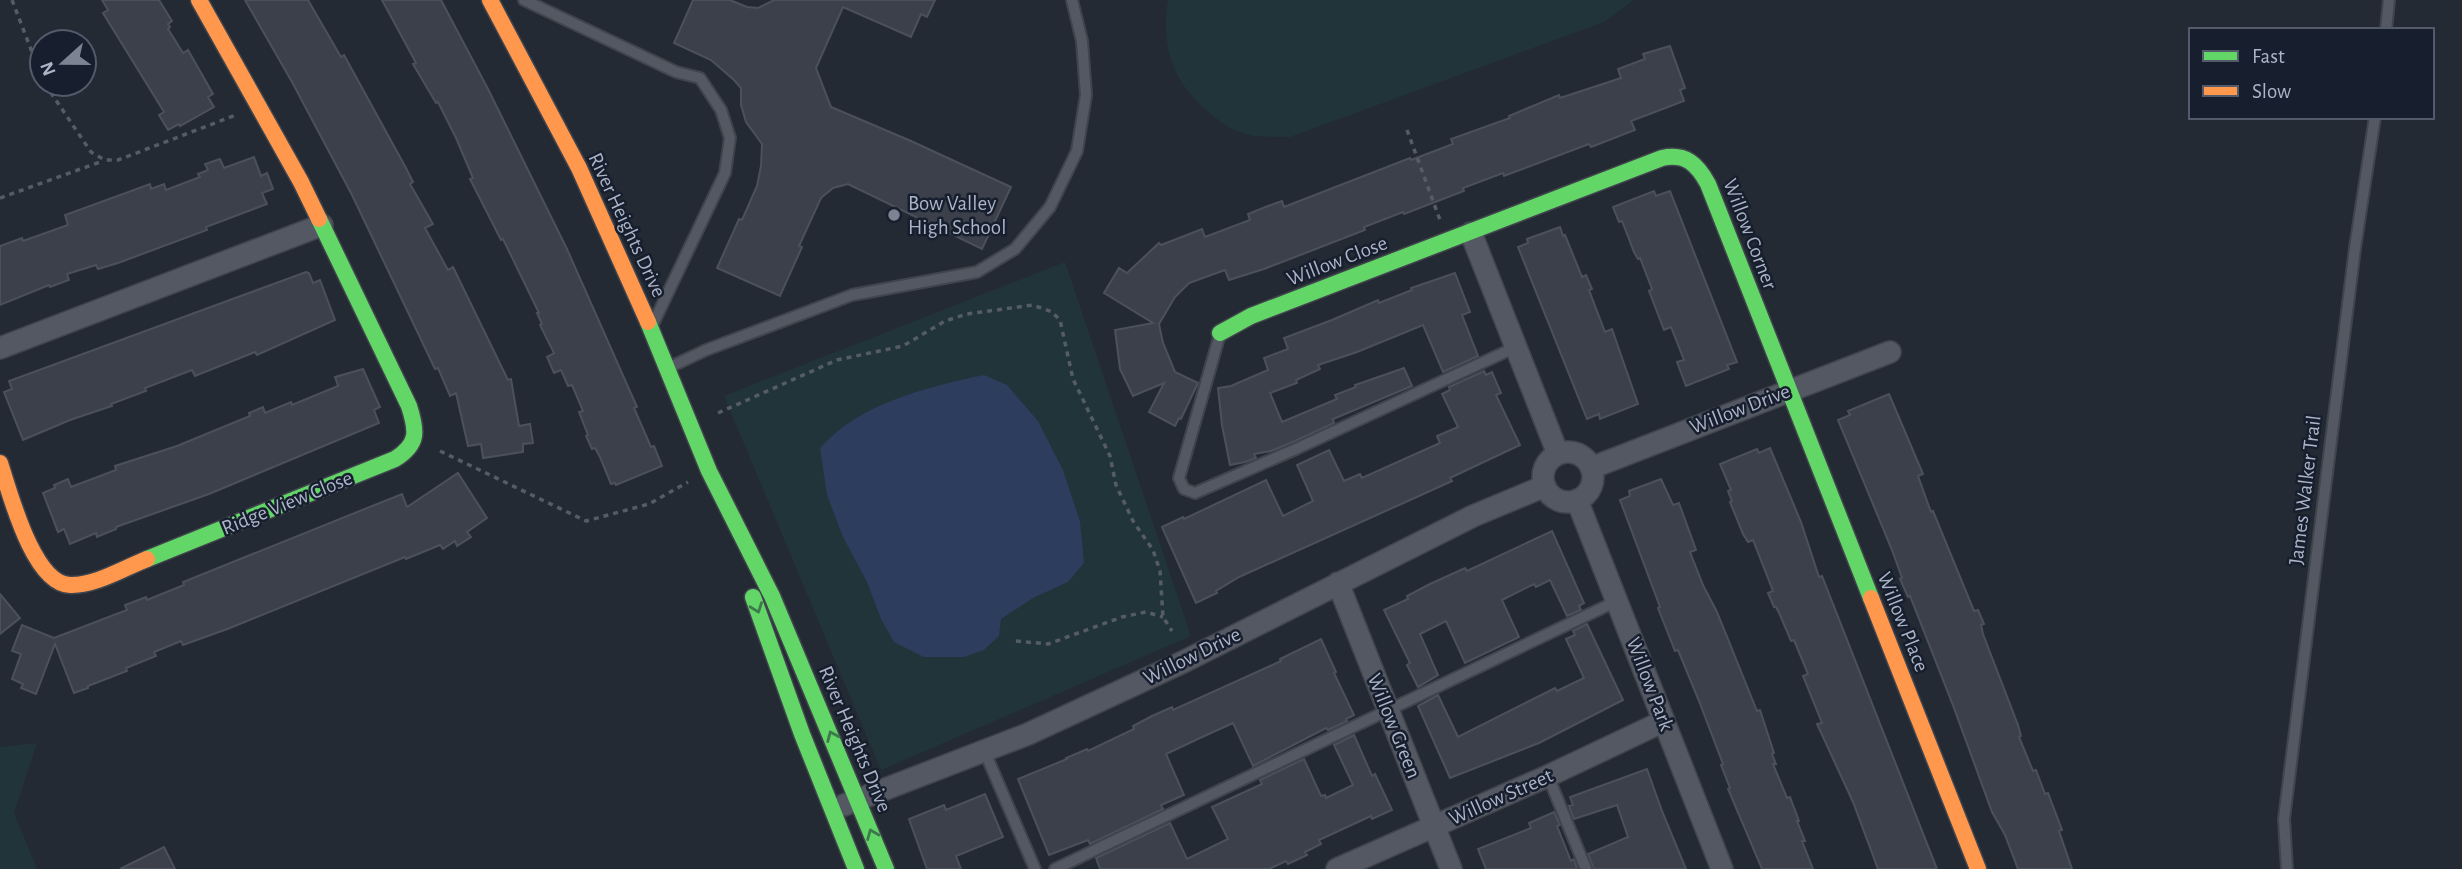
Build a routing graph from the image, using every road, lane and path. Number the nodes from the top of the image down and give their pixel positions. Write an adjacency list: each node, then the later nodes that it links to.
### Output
1 (12, 0): 8 (path)
2 (200, 0): 15 (street, Ridge View Close)
3 (490, 0): 18 (street, River Heights Drive)
4 (524, 0): 18 (lane)
5 (1072, 0): 23 (lane)
6 (2389, 0): 7 (lane)
7 (2386, 28)
8 (28, 42)
9 (54, 98): 13 (path)
10 (245, 111): 13 (path)
11 (2375, 119): 55 (lane, James Walker Trail)
12 (1407, 130): 16 (path)
13 (105, 160): 14 (path)
14 (0, 198)
15 (323, 225): 21 (street); 28 (street, Ridge View Close)
16 (1443, 225)
17 (1471, 233): 19 (street, Willow Close); 20 (street); 24 (street, Willow Corner)
18 (651, 328): 23 (street, River Heights Drive)
19 (1220, 333): 20 (lane)
20 (1516, 347): 27 (street)
21 (0, 348)
22 (1890, 352): 24 (street, Willow Drive)
23 (668, 369): 30 (street, River Heights Drive)
24 (1788, 390): 29 (street, Willow Drive); 54 (street, Willow Place)
25 (718, 413): 36 (path)
26 (440, 451): 31 (path)
27 (1558, 454): 29 (street); 32 (street)
28 (0, 463)
29 (1591, 468): 33 (street)
30 (711, 474): 43 (street, River Heights Drive, one-way to 30); 44 (street, River Heights Drive, one-way to 44)
31 (688, 482)
32 (1545, 486): 33 (street); 34 (street, Willow Drive)
33 (1577, 500): 35 (street, Willow Park)
34 (1338, 583): 39 (street, Willow Green); 41 (street, Willow Drive)
35 (1617, 601): 39 (lane); 40 (street, Willow Park)
36 (1163, 617): 37 (path); 38 (path)
37 (1172, 631)
38 (1016, 641)
39 (1388, 711): 45 (street, Willow Green); 49 (lane)
40 (1664, 721): 42 (street, Willow Street); 53 (street, Willow Park)
41 (984, 750): 43 (street, Willow Drive); 48 (lane)
42 (1548, 776): 45 (street, Willow Street); 52 (lane)
43 (859, 799): 44 (street, Willow Drive); 47 (street, River Heights Drive, one-way to 43)
44 (833, 810): 46 (street, River Heights Drive)
45 (1434, 827): 50 (street, Willow Street); 51 (street, Willow Green)
46 (856, 869)
47 (886, 869)
48 (1035, 869)
49 (1055, 869)
50 (1336, 869)
51 (1451, 869)
52 (1586, 869)
53 (1722, 869)
54 (1978, 869)
55 (2287, 869)

